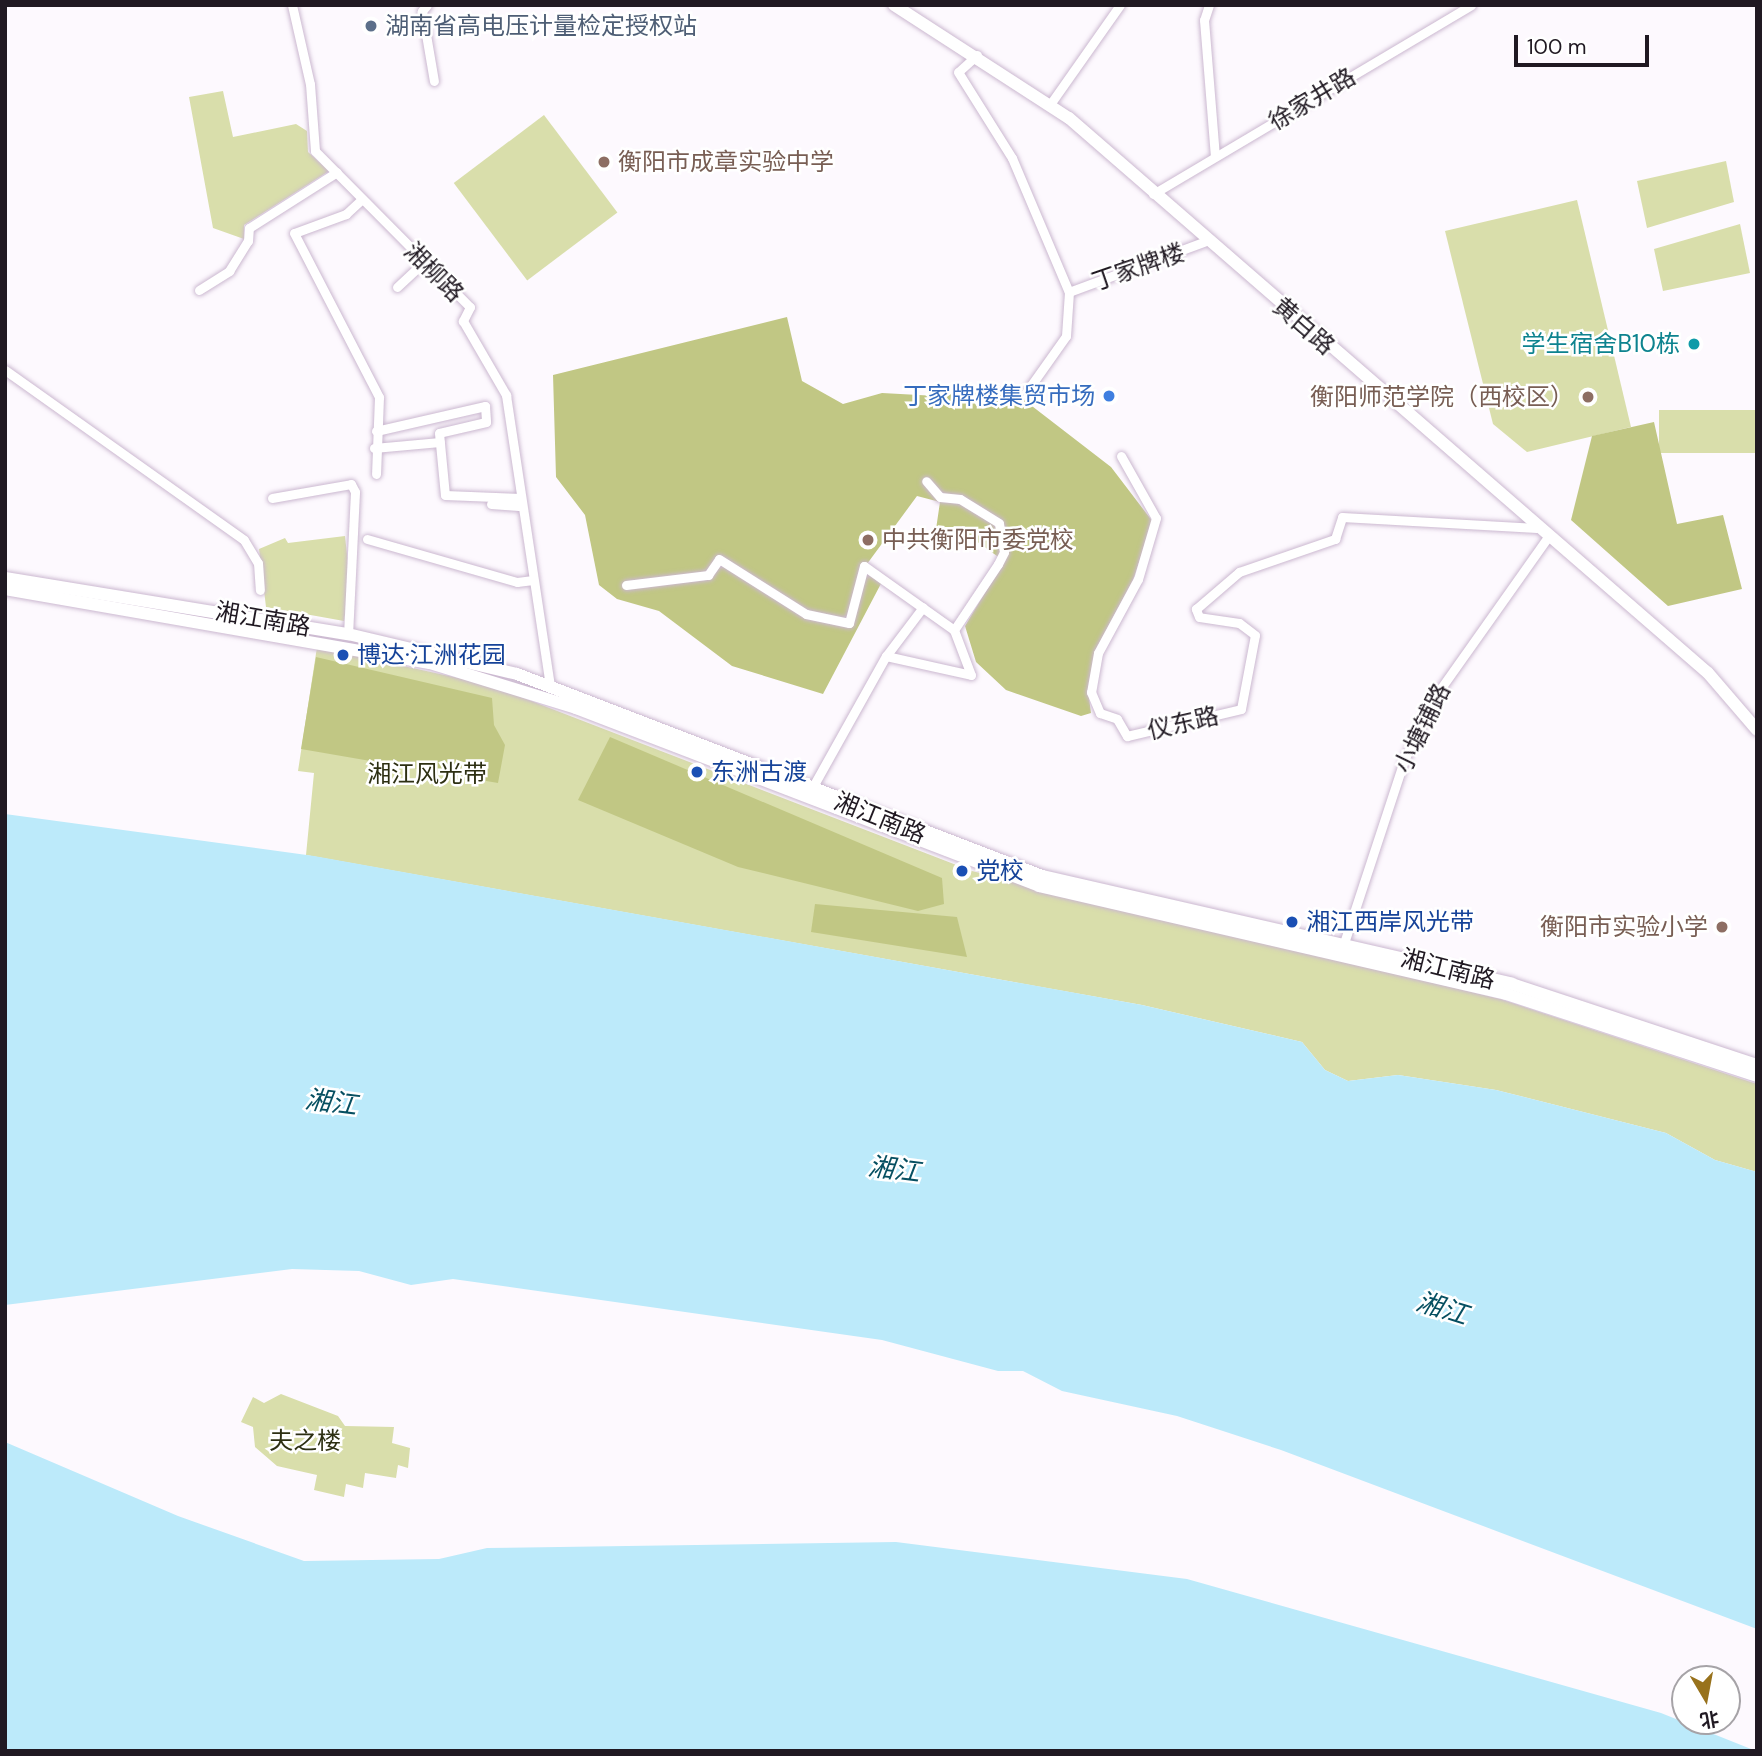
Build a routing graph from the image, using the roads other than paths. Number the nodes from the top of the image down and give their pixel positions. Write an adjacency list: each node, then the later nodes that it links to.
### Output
1 (292, 5): 11 (street, 湘柳路)
2 (427, 5): 8 (street)
3 (894, 5): 7 (main road, 黄白路)
4 (1120, 5): 9 (street)
5 (1209, 5): 10 (street)
6 (1471, 5): 10 (street, 徐家井路)
7 (977, 55): 9 (main road, 黄白路); 18 (street)
8 (434, 80)
9 (1051, 103): 12 (main road, 黄白路)
10 (1215, 157): 12 (street, 徐家井路)
11 (337, 172): 13 (street, 湘柳路); 17 (street)
12 (1153, 194): 14 (main road, 黄白路)
13 (362, 200): 15 (street, 湘柳路); 21 (street)
14 (1206, 241): 18 (street, 丁家牌楼); 29 (main road, 黄白路)
15 (424, 262): 16 (street); 28 (street, 湘柳路)
16 (397, 286)
17 (199, 290)
18 (1069, 292): 20 (street)
19 (5, 370): 36 (street)
20 (1027, 391)
21 (376, 431): 22 (street); 23 (street)
22 (440, 442): 23 (street); 28 (street)
23 (374, 448): 25 (street)
24 (1121, 456): 29 (street, 仪东路)
25 (376, 474)
26 (926, 481): 38 (street)
27 (271, 498): 39 (street)
28 (521, 502): 33 (street, 湘柳路)
29 (1537, 528): 30 (main road, 黄白路)
30 (1548, 537): 42 (main road, 黄白路); 44 (street, 小塘铺路)
31 (367, 539): 33 (street)
32 (5, 578): 39 (main road, 湘江南路)
33 (533, 580): 41 (street, 湘柳路)
34 (626, 584): 37 (street)
35 (5, 589): 46 (main road, 湘江南路)
36 (260, 590)
37 (923, 607): 38 (street); 40 (street)
38 (954, 630): 40 (street)
39 (348, 634): 41 (main road, 湘江南路)
40 (886, 656): 43 (street)
41 (550, 685): 43 (main road, 湘江南路)
42 (1757, 730)
43 (811, 790): 44 (main road, 湘江南路)
44 (1344, 943): 45 (main road, 湘江南路)
45 (1757, 1065)
46 (1757, 1076)

